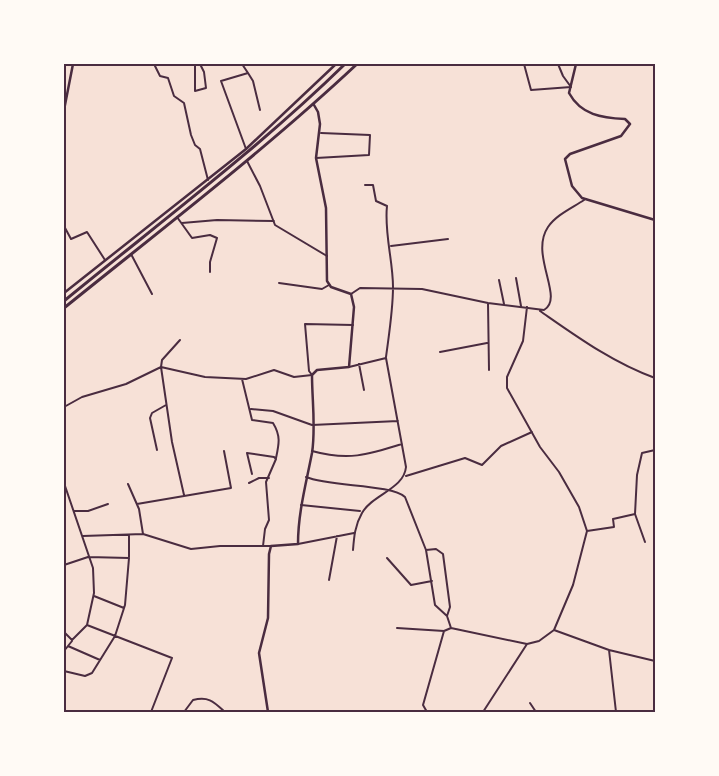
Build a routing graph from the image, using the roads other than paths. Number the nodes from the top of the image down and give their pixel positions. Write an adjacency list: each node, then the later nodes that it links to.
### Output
1 (73, 64): 15 (street)
2 (154, 64): 21 (street)
3 (195, 64): 4 (street)
4 (200, 64)
5 (242, 64): 12 (street)
6 (336, 64): 18 (street)
7 (345, 64): 18 (highway)
8 (357, 64): 14 (highway)
9 (524, 64): 13 (street)
10 (558, 64): 13 (street)
11 (576, 64): 13 (street)
12 (248, 73): 16 (street); 18 (street)
13 (571, 87): 24 (street)
14 (314, 104): 17 (street); 20 (highway)
15 (64, 110)
16 (260, 110)
17 (321, 133): 19 (street); 19 (street)
18 (246, 151): 21 (street); 22 (highway)
19 (316, 158): 33 (street)
20 (247, 161): 25 (highway); 27 (street)
21 (208, 178): 22 (street); 34 (street)
22 (210, 183): 44 (highway)
23 (365, 185): 31 (street)
24 (586, 199): 26 (street); 50 (street)
25 (177, 217): 28 (street); 32 (highway)
26 (655, 220)
27 (274, 221): 28 (street); 33 (street)
28 (182, 224): 35 (street)
29 (64, 226): 34 (street)
30 (448, 239): 31 (street)
31 (391, 246): 40 (street)
32 (131, 254): 42 (street); 49 (highway)
33 (327, 256): 39 (street)
34 (105, 260): 41 (street)
35 (210, 272)
36 (516, 278): 47 (street)
37 (499, 280): 46 (street)
38 (280, 283): 39 (street)
39 (329, 285): 43 (street)
40 (393, 287): 43 (street); 45 (street); 55 (street)
41 (64, 293)
42 (152, 294)
43 (351, 294): 51 (street)
44 (64, 301)
45 (488, 303): 46 (street); 53 (street)
46 (504, 304): 47 (street)
47 (521, 306): 48 (street)
48 (527, 307): 50 (street); 69 (street)
49 (64, 308)
50 (540, 311): 61 (street)
51 (353, 325): 58 (street); 60 (street)
52 (180, 340): 57 (street)
53 (488, 343): 54 (street); 59 (street)
54 (440, 352)
55 (386, 358): 56 (street); 67 (street)
56 (359, 364): 58 (street); 63 (street)
57 (161, 367): 62 (street); 64 (street); 65 (street)
58 (349, 367): 60 (street)
59 (490, 370)
60 (312, 375): 62 (street); 68 (street)
61 (655, 378)
62 (242, 379): 75 (street)
63 (364, 390)
64 (166, 405): 71 (street); 84 (street)
65 (64, 407)
66 (251, 410): 68 (street)
67 (398, 421): 68 (street); 70 (street)
68 (312, 424): 74 (street)
69 (532, 432): 77 (street); 91 (street)
70 (402, 444): 74 (street); 77 (street)
71 (157, 450)
72 (224, 450): 84 (street)
73 (655, 450): 90 (street)
74 (312, 451): 78 (street)
75 (276, 459): 76 (street); 79 (street)
76 (252, 474)
77 (406, 476): 83 (street)
78 (306, 477): 83 (street); 87 (street)
79 (269, 478): 81 (street); 99 (street)
80 (64, 483): 88 (street)
81 (249, 483)
82 (128, 484): 86 (street)
83 (386, 490): 92 (street); 102 (street)
84 (184, 495): 86 (street)
85 (108, 504): 88 (street)
86 (137, 504): 93 (street)
87 (301, 505): 89 (street); 98 (street)
88 (74, 511): 95 (street)
89 (360, 511)
90 (635, 514): 91 (street); 97 (street)
91 (587, 531): 115 (street)
92 (354, 533): 96 (street); 101 (street)
93 (143, 534): 94 (street); 99 (street)
94 (129, 535): 95 (street); 104 (street)
95 (84, 536): 103 (street)
96 (337, 536): 98 (street); 107 (street)
97 (645, 542)
98 (298, 544): 100 (street)
99 (263, 546): 100 (street)
100 (270, 546): 131 (street)
101 (353, 550)
102 (426, 550): 108 (street); 111 (street)
103 (90, 557): 104 (street); 106 (street); 109 (street)
104 (129, 558): 110 (street)
105 (387, 558): 108 (street)
106 (64, 565)
107 (329, 580)
108 (432, 581): 111 (street)
109 (94, 596): 110 (street); 112 (street)
110 (124, 608): 118 (street)
111 (447, 616): 114 (street)
112 (87, 625): 118 (street); 119 (street)
113 (396, 628): 116 (street)
114 (451, 628): 116 (street); 120 (street)
115 (554, 630): 120 (street); 122 (street)
116 (444, 631): 132 (street)
117 (64, 632): 119 (street)
118 (115, 636): 124 (street); 128 (street)
119 (72, 640): 121 (street)
120 (527, 644): 133 (street)
121 (68, 646): 123 (street); 124 (street)
122 (609, 650): 125 (street); 135 (street)
123 (64, 651)
124 (100, 660): 126 (street)
125 (655, 661)
126 (64, 671)
127 (530, 703): 134 (street)
128 (151, 712)
129 (184, 712): 130 (street)
130 (226, 712)
131 (268, 712)
132 (427, 712)
133 (483, 712)
134 (536, 712)
135 (616, 712)

